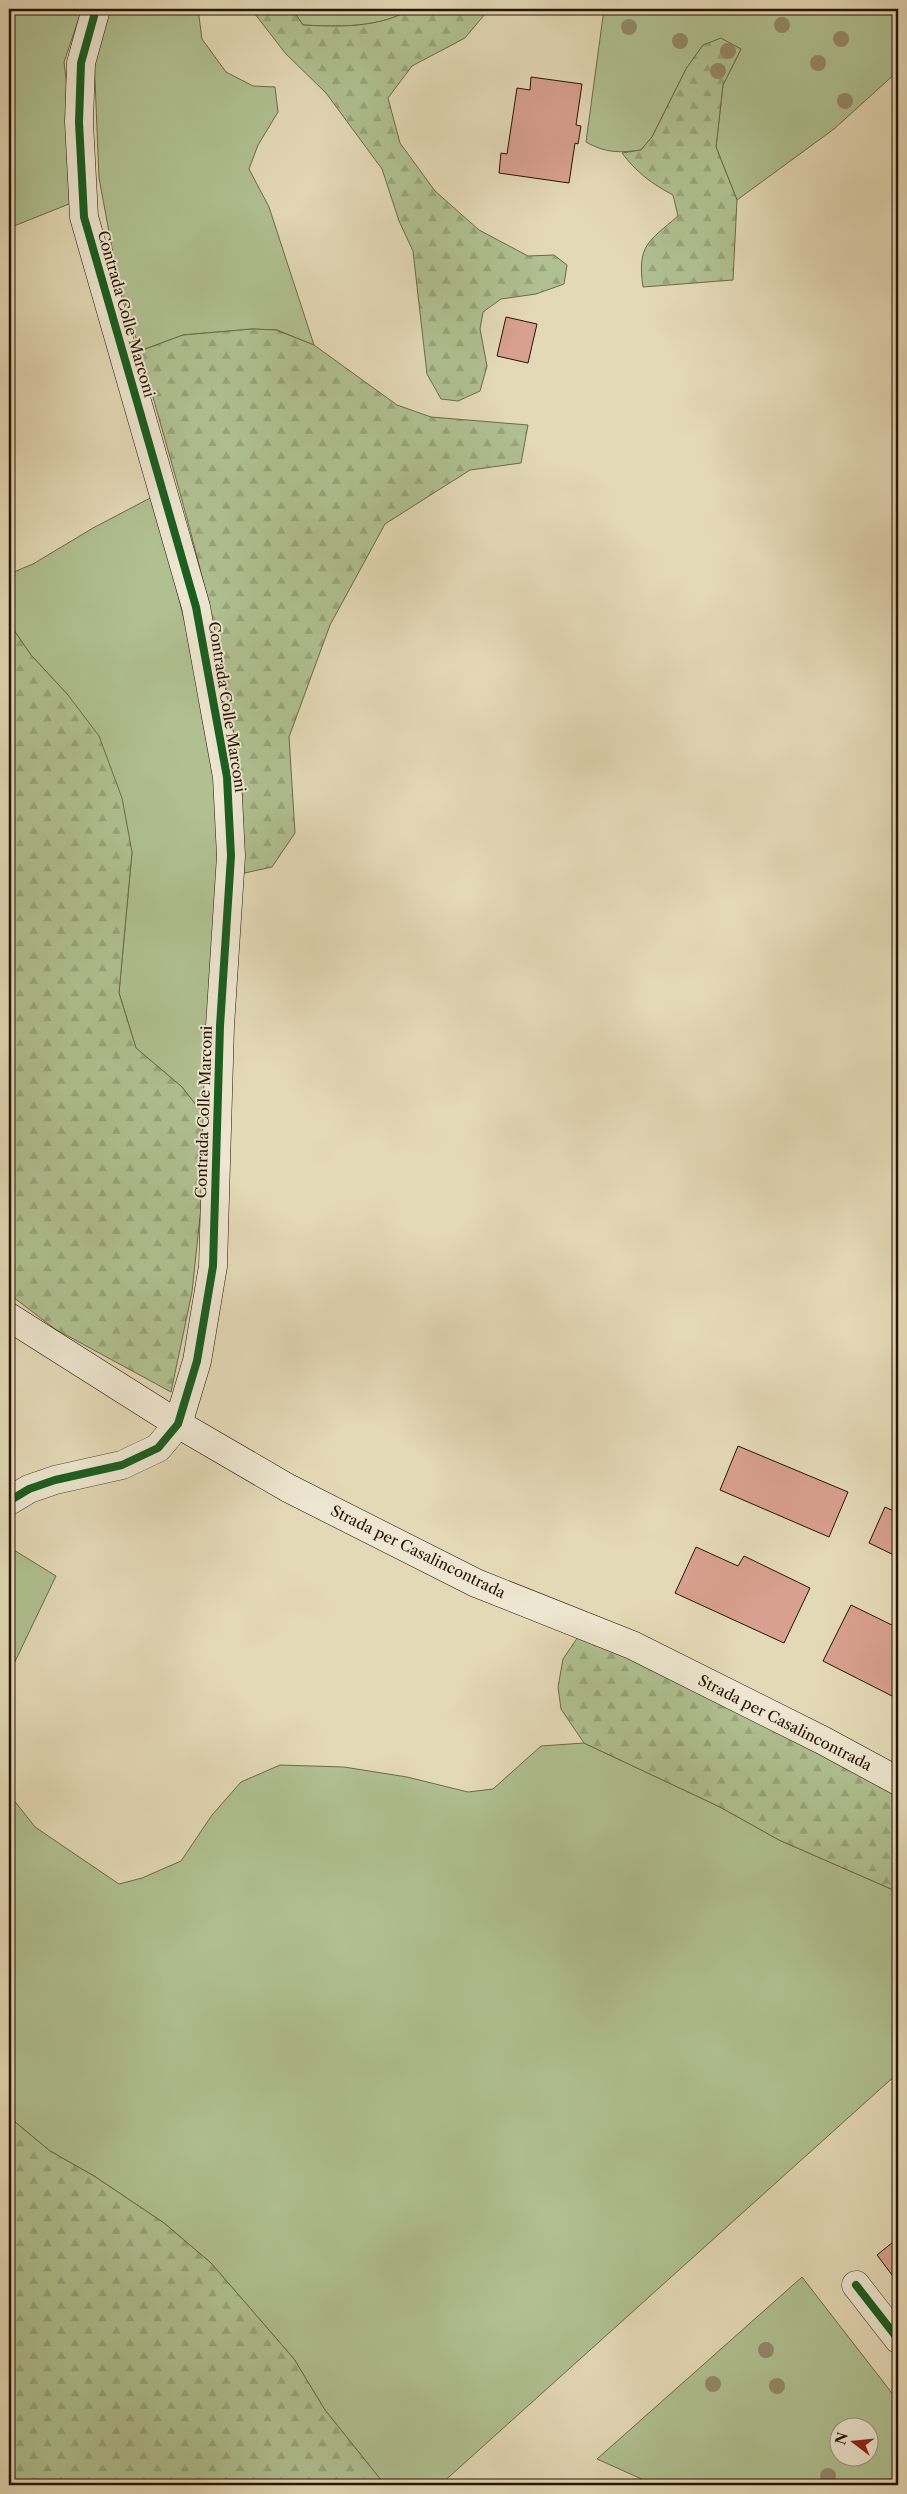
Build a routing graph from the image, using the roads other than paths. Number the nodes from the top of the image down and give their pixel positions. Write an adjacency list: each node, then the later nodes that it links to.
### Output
1 (96, 9): 3 (street, Contrada Colle Marconi)
2 (9, 1317): 3 (street, Strada per Casalincontrada)
3 (178, 1424): 4 (street); 5 (street, Strada per Casalincontrada)
4 (9, 1502)
5 (898, 1781)
6 (856, 2285): 7 (street)
7 (898, 2339)

